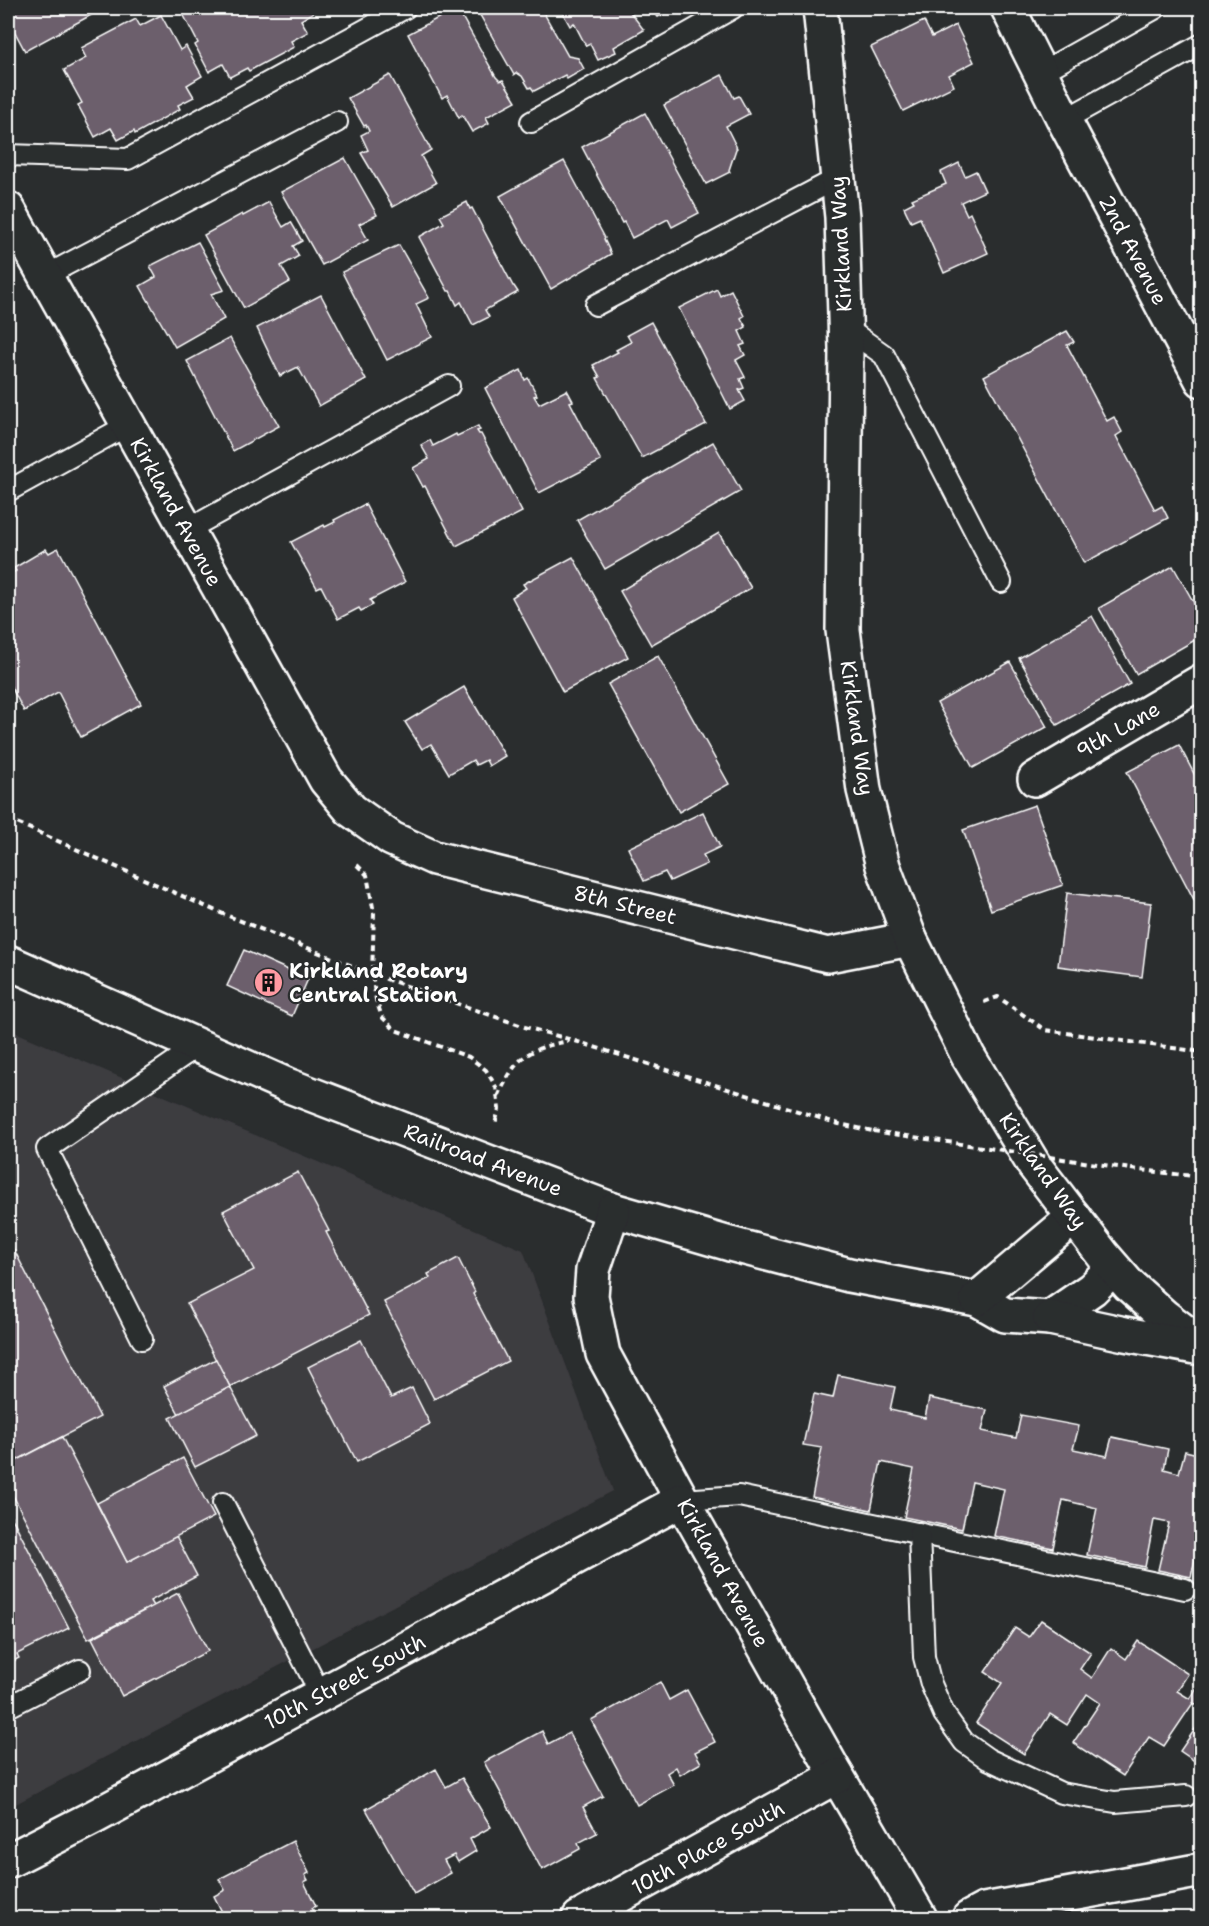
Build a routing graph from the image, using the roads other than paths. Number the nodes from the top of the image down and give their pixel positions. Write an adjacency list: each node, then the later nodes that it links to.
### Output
1 (405, 8): 11 (lane)
2 (733, 8): 10 (lane)
3 (820, 8): 12 (street, Kirkland Way)
4 (1008, 8): 7 (street, 2nd Avenue)
5 (1156, 8): 7 (lane)
6 (1202, 44): 8 (lane)
7 (1040, 73): 8 (street, 2nd Avenue)
8 (1064, 120): 17 (street, 2nd Avenue)
9 (337, 122): 14 (lane)
10 (531, 122)
11 (8, 155)
12 (838, 178): 15 (lane); 16 (street, Kirkland Way)
13 (8, 210): 14 (street, Kirkland Avenue)
14 (45, 276): 19 (street, Kirkland Avenue)
15 (596, 305)
16 (846, 328): 22 (lane); 26 (street, Kirkland Way)
17 (1202, 380)
18 (449, 386): 21 (lane)
19 (128, 425): 20 (lane); 21 (street, Kirkland Avenue)
20 (8, 491)
21 (187, 531): 25 (street, Kirkland Avenue)
22 (1001, 582)
23 (1202, 681): 24 (street, 9th Lane)
24 (1035, 778)
25 (351, 810): 26 (street, 8th Street)
26 (910, 939): 30 (street, Kirkland Way)
27 (8, 962): 28 (street, Railroad Avenue)
28 (196, 1047): 29 (street, Railroad Avenue); 34 (lane)
29 (613, 1209): 32 (street, Railroad Avenue); 36 (street, Kirkland Avenue)
30 (1074, 1217): 31 (street, Kirkland Way); 32 (street)
31 (1113, 1268): 33 (street); 35 (street, Kirkland Way)
32 (977, 1299): 33 (street, Railroad Avenue)
33 (1050, 1318): 35 (street, Railroad Avenue)
34 (142, 1339)
35 (1202, 1346)
36 (682, 1500): 38 (lane); 41 (street, 10th Street South); 43 (street, Kirkland Avenue)
37 (223, 1503): 41 (lane)
38 (919, 1533): 39 (lane); 44 (lane)
39 (1185, 1589)
40 (80, 1670): 42 (lane)
41 (321, 1695): 45 (street, 10th Street South)
42 (8, 1707)
43 (837, 1776): 47 (street, 10th Place South); 48 (street, Kirkland Avenue)
44 (1185, 1796)
45 (8, 1861)
46 (1202, 1870): 49 (street)
47 (579, 1918)
48 (920, 1918)
49 (969, 1918)

